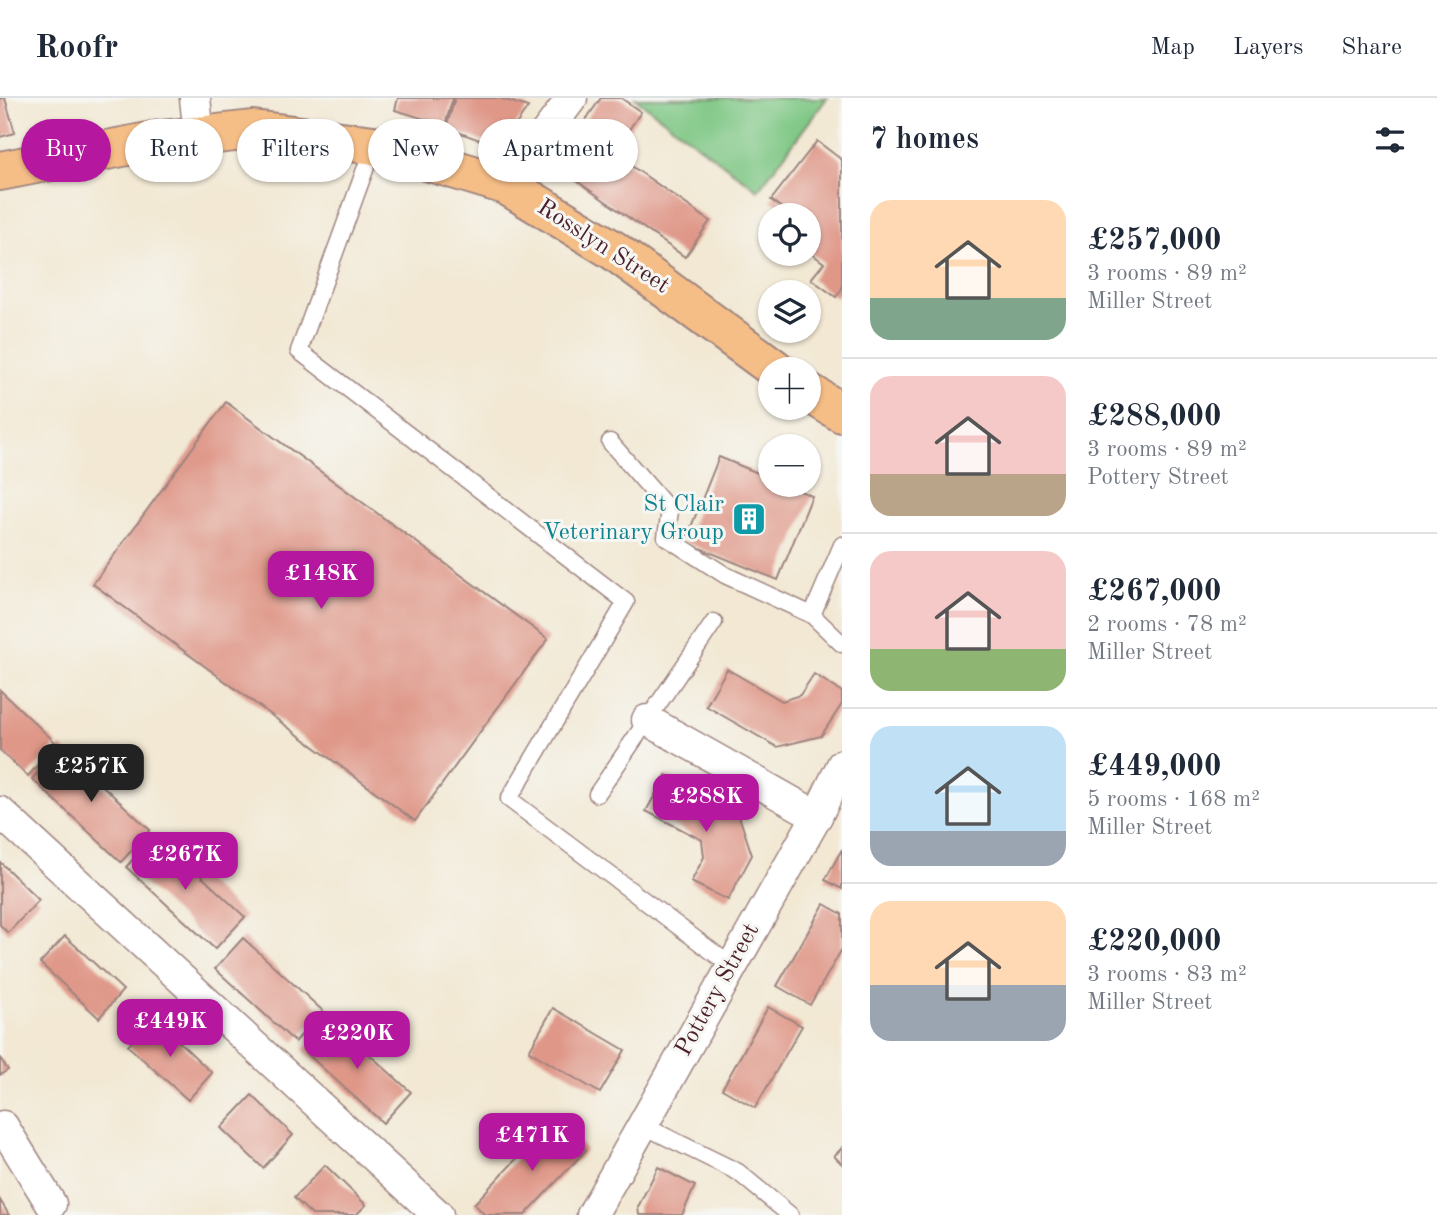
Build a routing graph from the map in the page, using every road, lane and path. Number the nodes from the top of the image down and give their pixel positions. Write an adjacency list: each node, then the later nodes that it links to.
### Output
1 (195, 98): 3 (street)
2 (572, 98): 10 (street)
3 (197, 119)
4 (223, 133): 5 (main road, Rosslyn Street)
5 (368, 144)
6 (125, 146): 8 (main road, Rosslyn Street)
7 (368, 161): 24 (lane)
8 (0, 171)
9 (464, 173): 10 (main road, Rosslyn Street)
10 (506, 186): 11 (main road, Rosslyn Street)
11 (759, 357)
12 (821, 401): 13 (main road)
13 (842, 413)
14 (610, 442): 16 (lane)
15 (842, 545): 16 (lane)
16 (812, 615): 18 (lane)
17 (715, 622): 19 (lane)
18 (842, 644)
19 (647, 720): 21 (lane); 23 (street)
20 (842, 765): 23 (street, Pottery Street)
21 (597, 794)
22 (0, 812): 28 (street)
23 (817, 816): 24 (street, Pottery Street)
24 (730, 965): 25 (street, Pottery Street)
25 (644, 1126): 29 (street, Pottery Street); 30 (lane)
26 (0, 1127): 27 (street)
27 (51, 1205)
28 (438, 1215)
29 (592, 1215)
30 (790, 1215)

